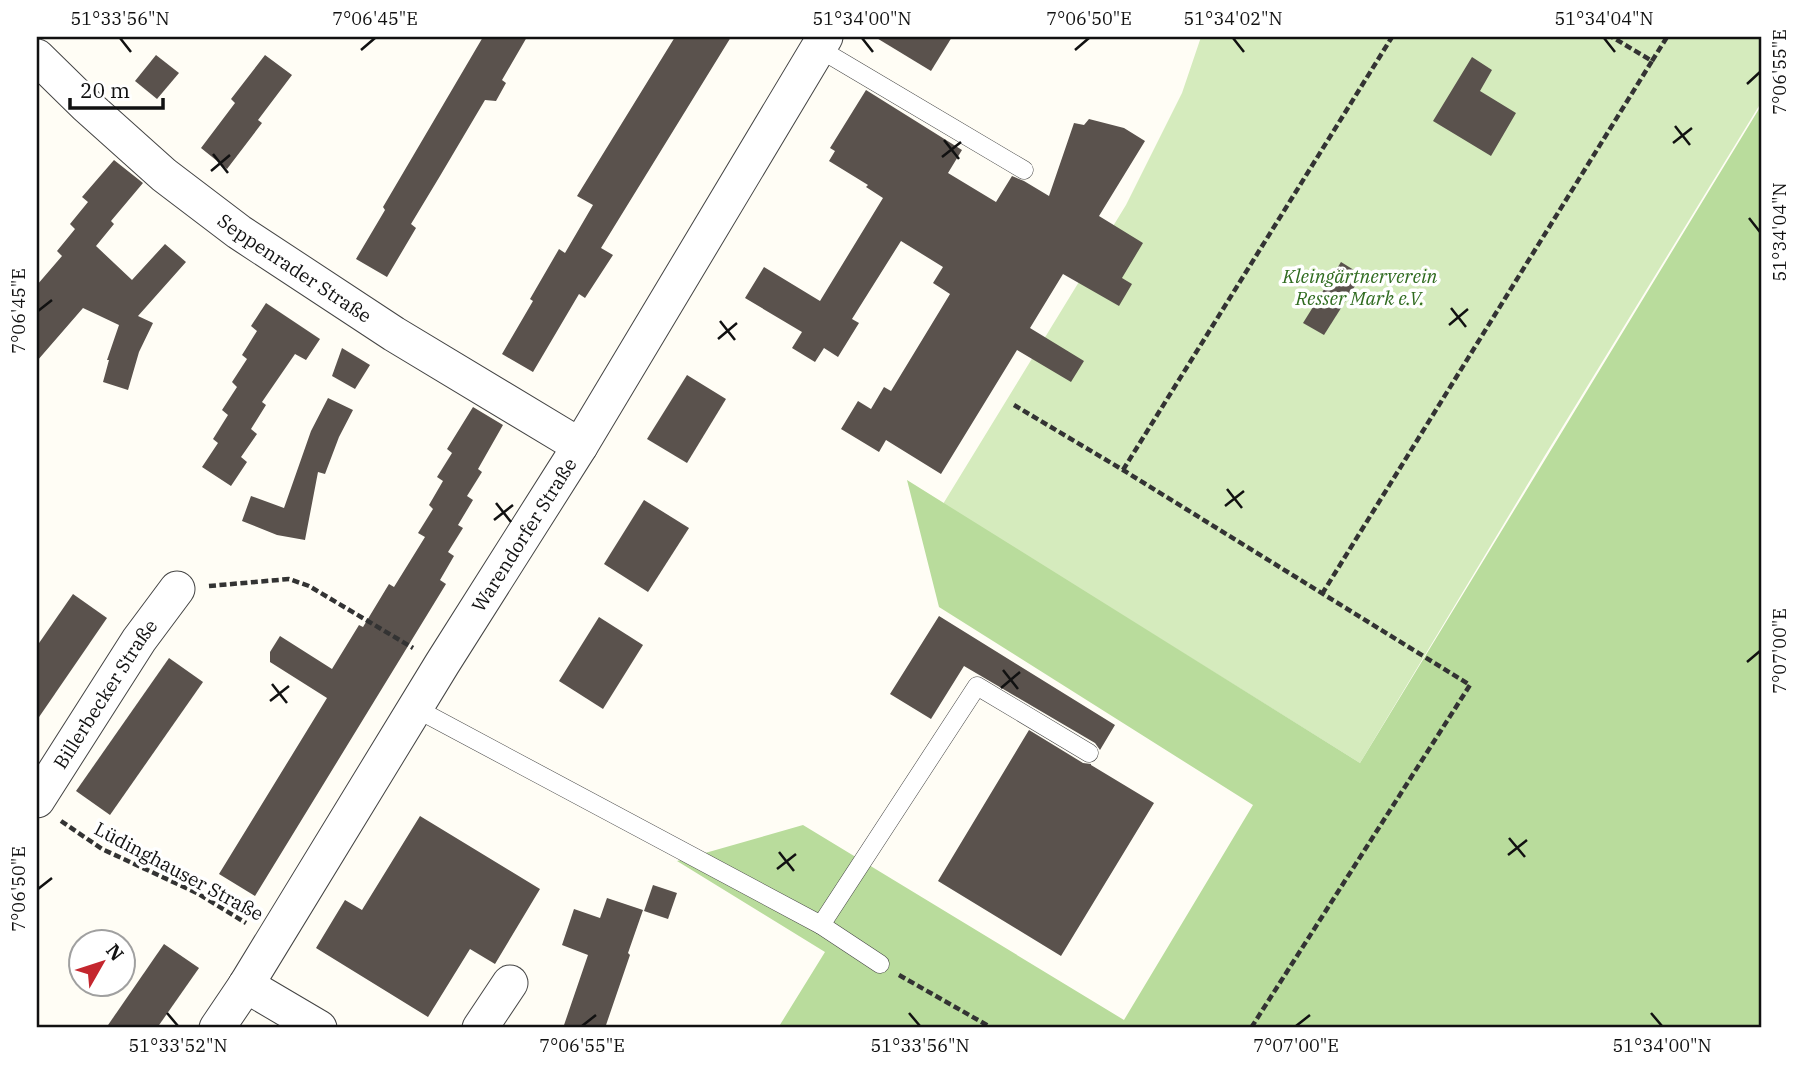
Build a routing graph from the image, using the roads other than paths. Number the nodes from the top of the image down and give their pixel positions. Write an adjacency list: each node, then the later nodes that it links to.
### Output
1 (821, 42): 3 (lane); 4 (street, Warendorfer Straße)
2 (37, 57): 4 (street, Seppenrader Straße)
3 (1024, 170)
4 (580, 446): 6 (street, Warendorfer Straße)
5 (177, 589): 8 (street, Billerbecker Straße)
6 (415, 708): 9 (lane); 12 (street, Warendorfer Straße)
7 (1088, 753): 9 (lane)
8 (48, 809)
9 (821, 925): 10 (lane)
10 (880, 964)
11 (510, 983): 15 (street)
12 (246, 985): 13 (street, Warendorfer Straße); 14 (street)
13 (217, 1028)
14 (319, 1028)
15 (480, 1028)

